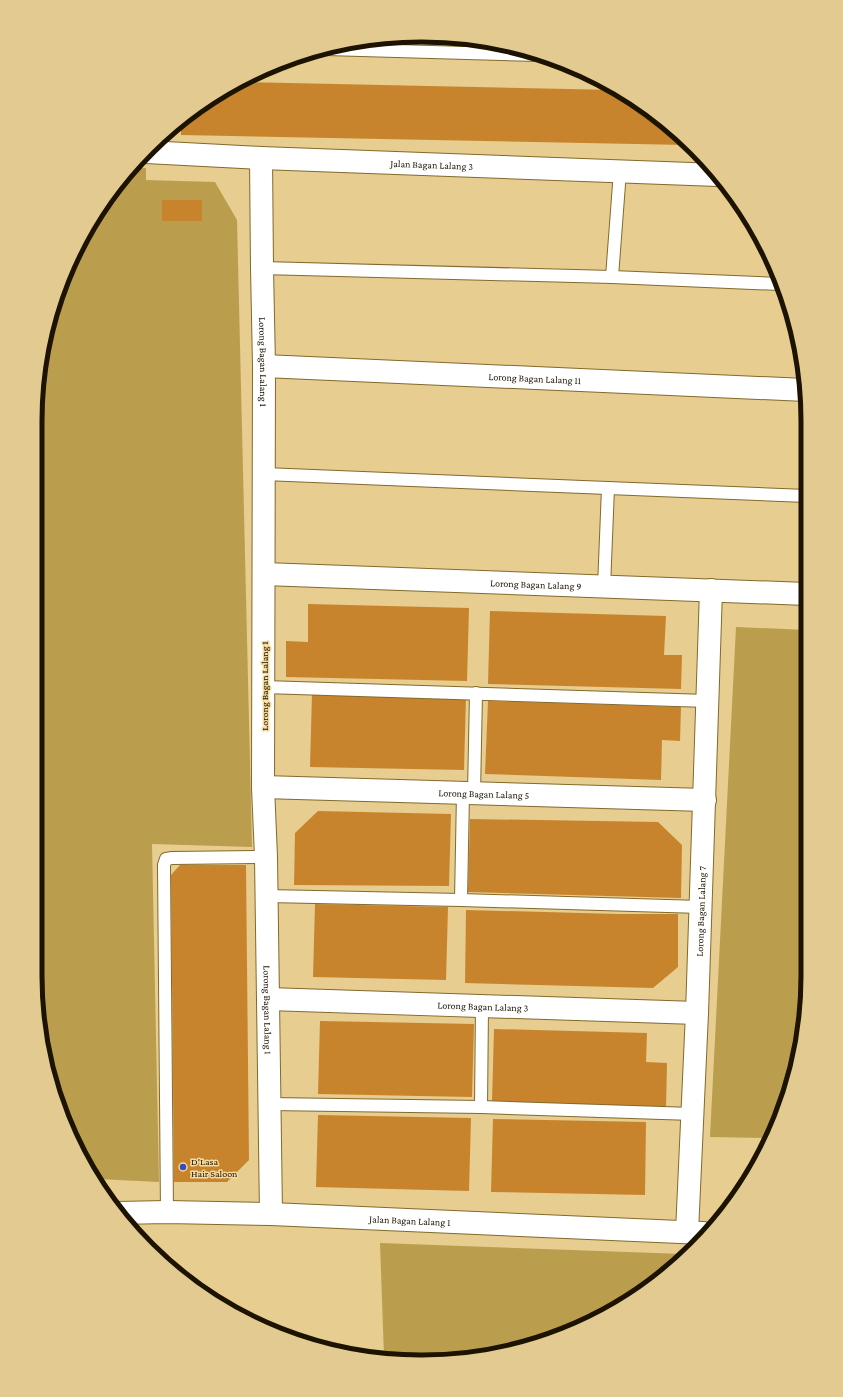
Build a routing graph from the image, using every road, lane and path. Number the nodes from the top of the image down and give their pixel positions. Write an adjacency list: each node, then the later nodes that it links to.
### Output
1 (490, 48): 2 (lane)
2 (348, 49)
3 (154, 152): 4 (street, Jalan Bagan Lalang 3)
4 (262, 158): 5 (street, Jalan Bagan Lalang 3); 7 (street, Lorong Bagan Lalang 1)
5 (620, 171): 6 (street, Jalan Bagan Lalang 3); 8 (lane)
6 (710, 175)
7 (262, 268): 8 (lane); 10 (street, Lorong Bagan Lalang 1)
8 (612, 277): 9 (lane)
9 (775, 284)
10 (264, 366): 11 (street, Lorong Bagan Lalang 11); 12 (street, Lorong Bagan Lalang 1)
11 (799, 390)
12 (264, 474): 13 (lane); 15 (street, Lorong Bagan Lalang 1)
13 (608, 488): 14 (lane); 16 (lane)
14 (801, 496)
15 (264, 574): 16 (street, Lorong Bagan Lalang 9); 19 (street, Lorong Bagan Lalang 1)
16 (604, 587): 17 (street, Lorong Bagan Lalang 9)
17 (711, 590): 18 (street, Lorong Bagan Lalang 9); 21 (street, Lorong Bagan Lalang 7)
18 (801, 594)
19 (264, 687): 20 (lane); 22 (street, Lorong Bagan Lalang 1)
20 (476, 693): 21 (lane); 23 (lane)
21 (708, 701): 24 (street, Lorong Bagan Lalang 7)
22 (263, 787): 23 (street, Lorong Bagan Lalang 5); 25 (street, Lorong Bagan Lalang 1)
23 (469, 793): 24 (street, Lorong Bagan Lalang 5); 27 (lane)
24 (704, 800): 28 (street, Lorong Bagan Lalang 7)
25 (266, 857): 26 (street, Lorong Bagan Lalang 1); 35 (lane)
26 (267, 896): 27 (lane); 29 (street, Lorong Bagan Lalang 1)
27 (460, 900): 28 (lane)
28 (701, 907): 31 (street, Lorong Bagan Lalang 7)
29 (268, 999): 30 (street, Lorong Bagan Lalang 3); 32 (street, Lorong Bagan Lalang 1)
30 (482, 1007): 31 (street, Lorong Bagan Lalang 3); 33 (lane)
31 (697, 1014): 34 (street, Lorong Bagan Lalang 7)
32 (269, 1104): 33 (lane); 37 (street, Lorong Bagan Lalang 1)
33 (481, 1107): 34 (lane)
34 (693, 1114): 38 (street, Lorong Bagan Lalang 7)
35 (167, 1212): 36 (street, Jalan Bagan Lalang 1); 37 (street, Jalan Bagan Lalang 1)
36 (125, 1213)
37 (271, 1214): 38 (street, Jalan Bagan Lalang 1)
38 (695, 1233)

